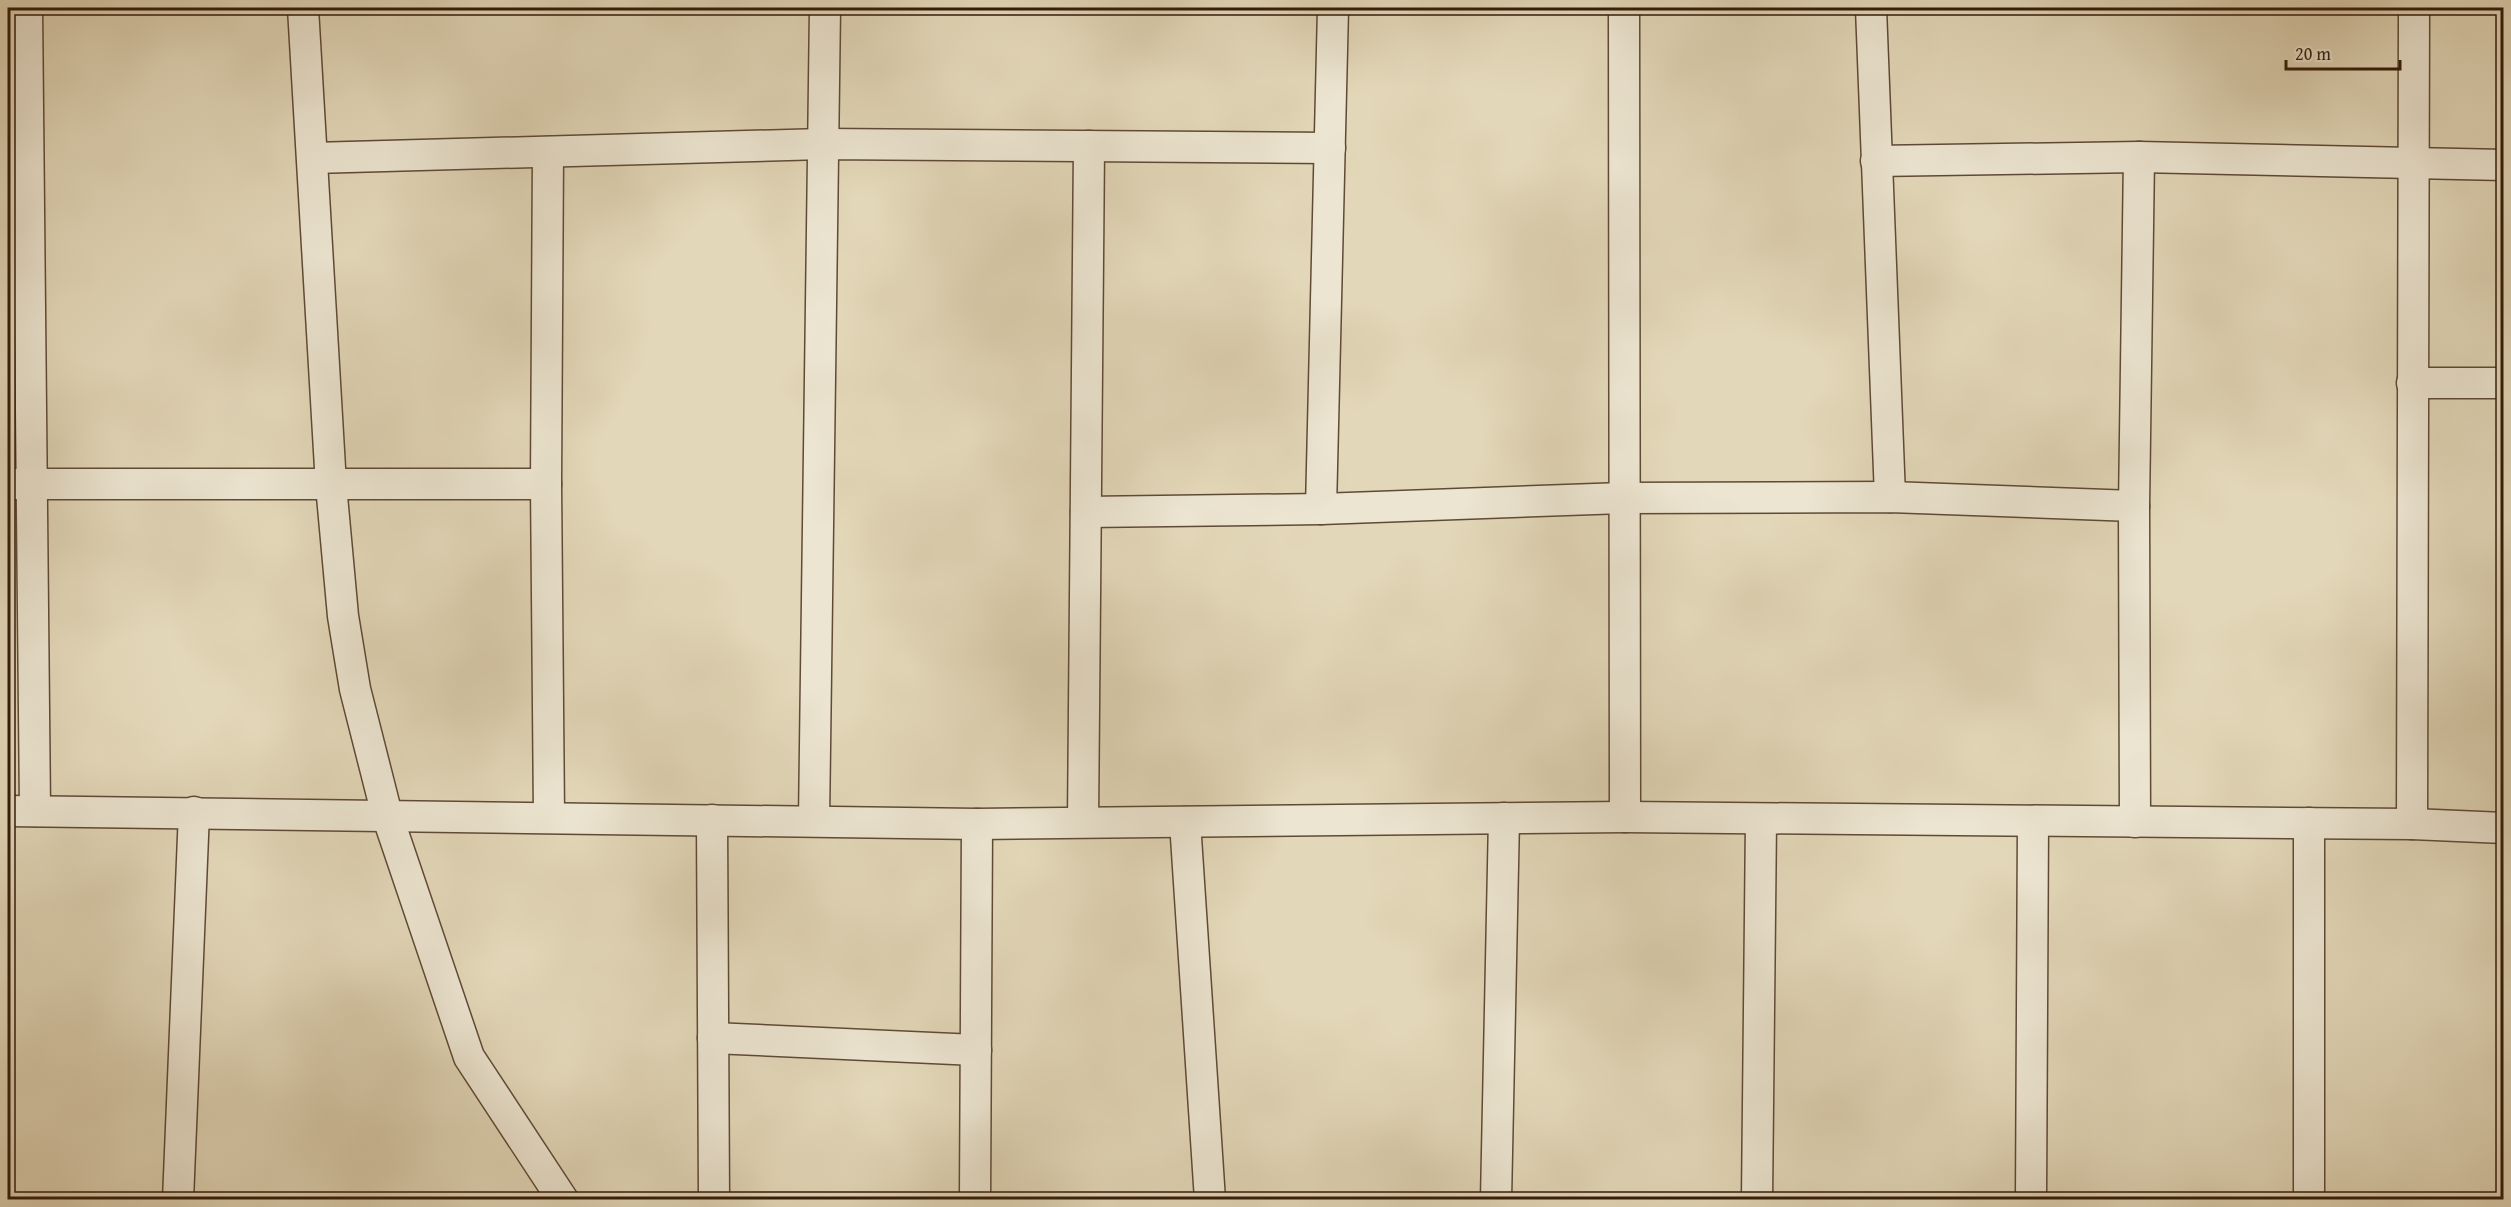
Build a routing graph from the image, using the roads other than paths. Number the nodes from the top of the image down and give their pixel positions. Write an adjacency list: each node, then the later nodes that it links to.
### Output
1 (27, 8): 19 (street)
2 (303, 8): 12 (street)
3 (825, 8): 8 (street)
4 (1333, 8): 10 (street)
5 (1624, 8): 23 (street)
6 (1871, 8): 14 (street)
7 (2414, 8): 15 (street)
8 (824, 144): 9 (street); 11 (street); 35 (street)
9 (1089, 146): 10 (street); 26 (street)
10 (1330, 148): 25 (street)
11 (548, 152): 12 (street); 20 (street)
12 (313, 158): 21 (street)
13 (2139, 158): 14 (street); 15 (street); 24 (street)
14 (1876, 161): 22 (street)
15 (2413, 161): 16 (street); 17 (street)
16 (2504, 165)
17 (2412, 382): 18 (street); 42 (street)
18 (2504, 383)
19 (20, 484): 21 (street); 27 (street)
20 (546, 484): 21 (street); 30 (street)
21 (331, 485): 29 (street)
22 (1890, 497): 23 (street); 24 (street)
23 (1623, 498): 25 (street); 31 (street)
24 (2134, 506): 39 (street)
25 (1321, 509): 26 (street)
26 (1086, 512): 37 (street)
27 (21, 811): 28 (street)
28 (195, 812): 29 (street); 46 (street)
29 (387, 815): 30 (street); 47 (street)
30 (549, 817): 34 (street)
31 (1625, 817): 32 (street); 33 (street)
32 (1504, 818): 38 (street); 51 (street)
33 (1761, 819): 36 (street); 52 (street)
34 (712, 820): 35 (street); 44 (street)
35 (814, 821): 41 (street)
36 (2032, 821): 39 (street); 53 (street)
37 (1083, 822): 38 (street); 41 (street)
38 (1185, 822): 50 (street)
39 (2134, 822): 40 (street)
40 (2309, 823): 42 (street); 54 (street)
41 (977, 824): 45 (street)
42 (2412, 824): 43 (street)
43 (2504, 828)
44 (713, 1038): 45 (street); 48 (street)
45 (976, 1050): 49 (street)
46 (178, 1200)
47 (563, 1200)
48 (714, 1200)
49 (975, 1200)
50 (1210, 1200)
51 (1496, 1200)
52 (1757, 1200)
53 (2031, 1200)
54 (2309, 1200)

